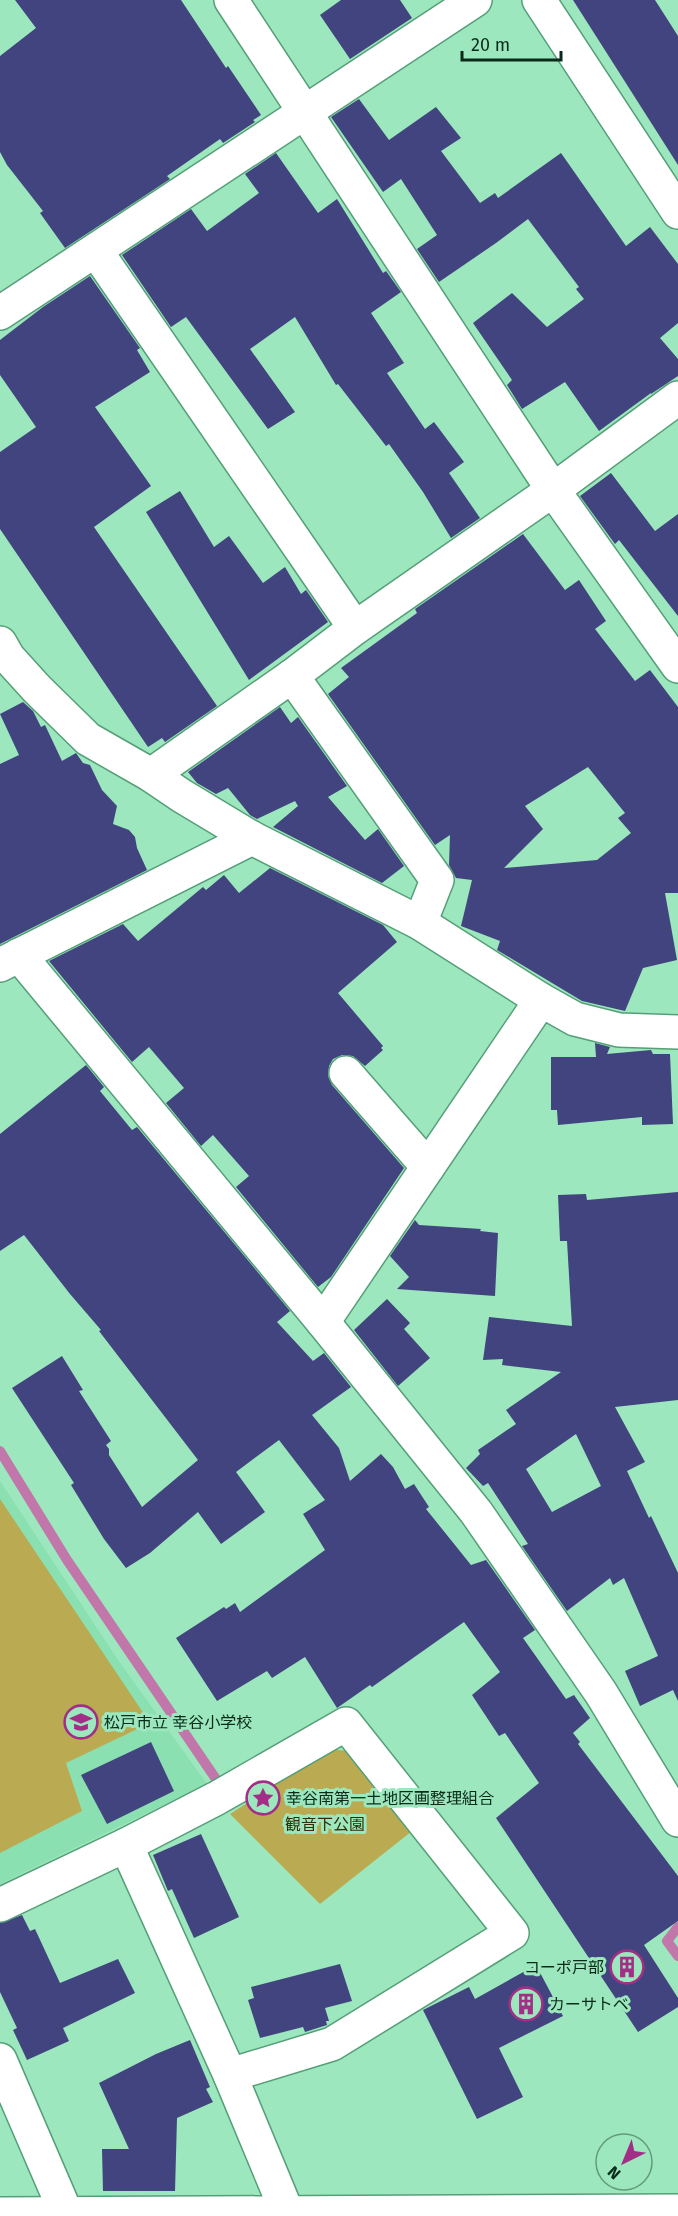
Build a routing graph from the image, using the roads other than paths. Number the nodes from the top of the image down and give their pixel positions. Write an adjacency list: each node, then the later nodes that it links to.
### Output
1 (231, 0): 4 (street)
2 (475, 0): 4 (street)
3 (539, 0): 5 (street)
4 (306, 111): 6 (street); 9 (street)
5 (678, 212)
6 (96, 251): 7 (street); 10 (street)
7 (0, 313)
8 (678, 398): 9 (street)
9 (553, 490): 10 (street); 12 (street)
10 (355, 628): 13 (street)
11 (0, 643): 14 (street)
12 (678, 666)
13 (292, 676): 14 (street); 16 (street)
14 (151, 775): 15 (street)
15 (252, 838): 16 (street); 17 (street)
16 (420, 923): 18 (street)
17 (10, 960): 22 (street)
18 (541, 1000): 19 (street); 21 (street)
19 (678, 1032)
20 (346, 1073): 21 (street)
21 (428, 1167): 22 (street)
22 (323, 1322): 23 (street)
23 (678, 1820)
24 (126, 1845): 25 (street); 27 (street); 27 (street)
25 (0, 1905)
26 (0, 2060): 30 (street)
27 (230, 2075): 29 (street)
28 (678, 2211): 32 (street)
29 (286, 2212): 30 (street); 32 (street)
30 (66, 2213): 31 (street)
31 (0, 2214)
32 (452, 2214)

